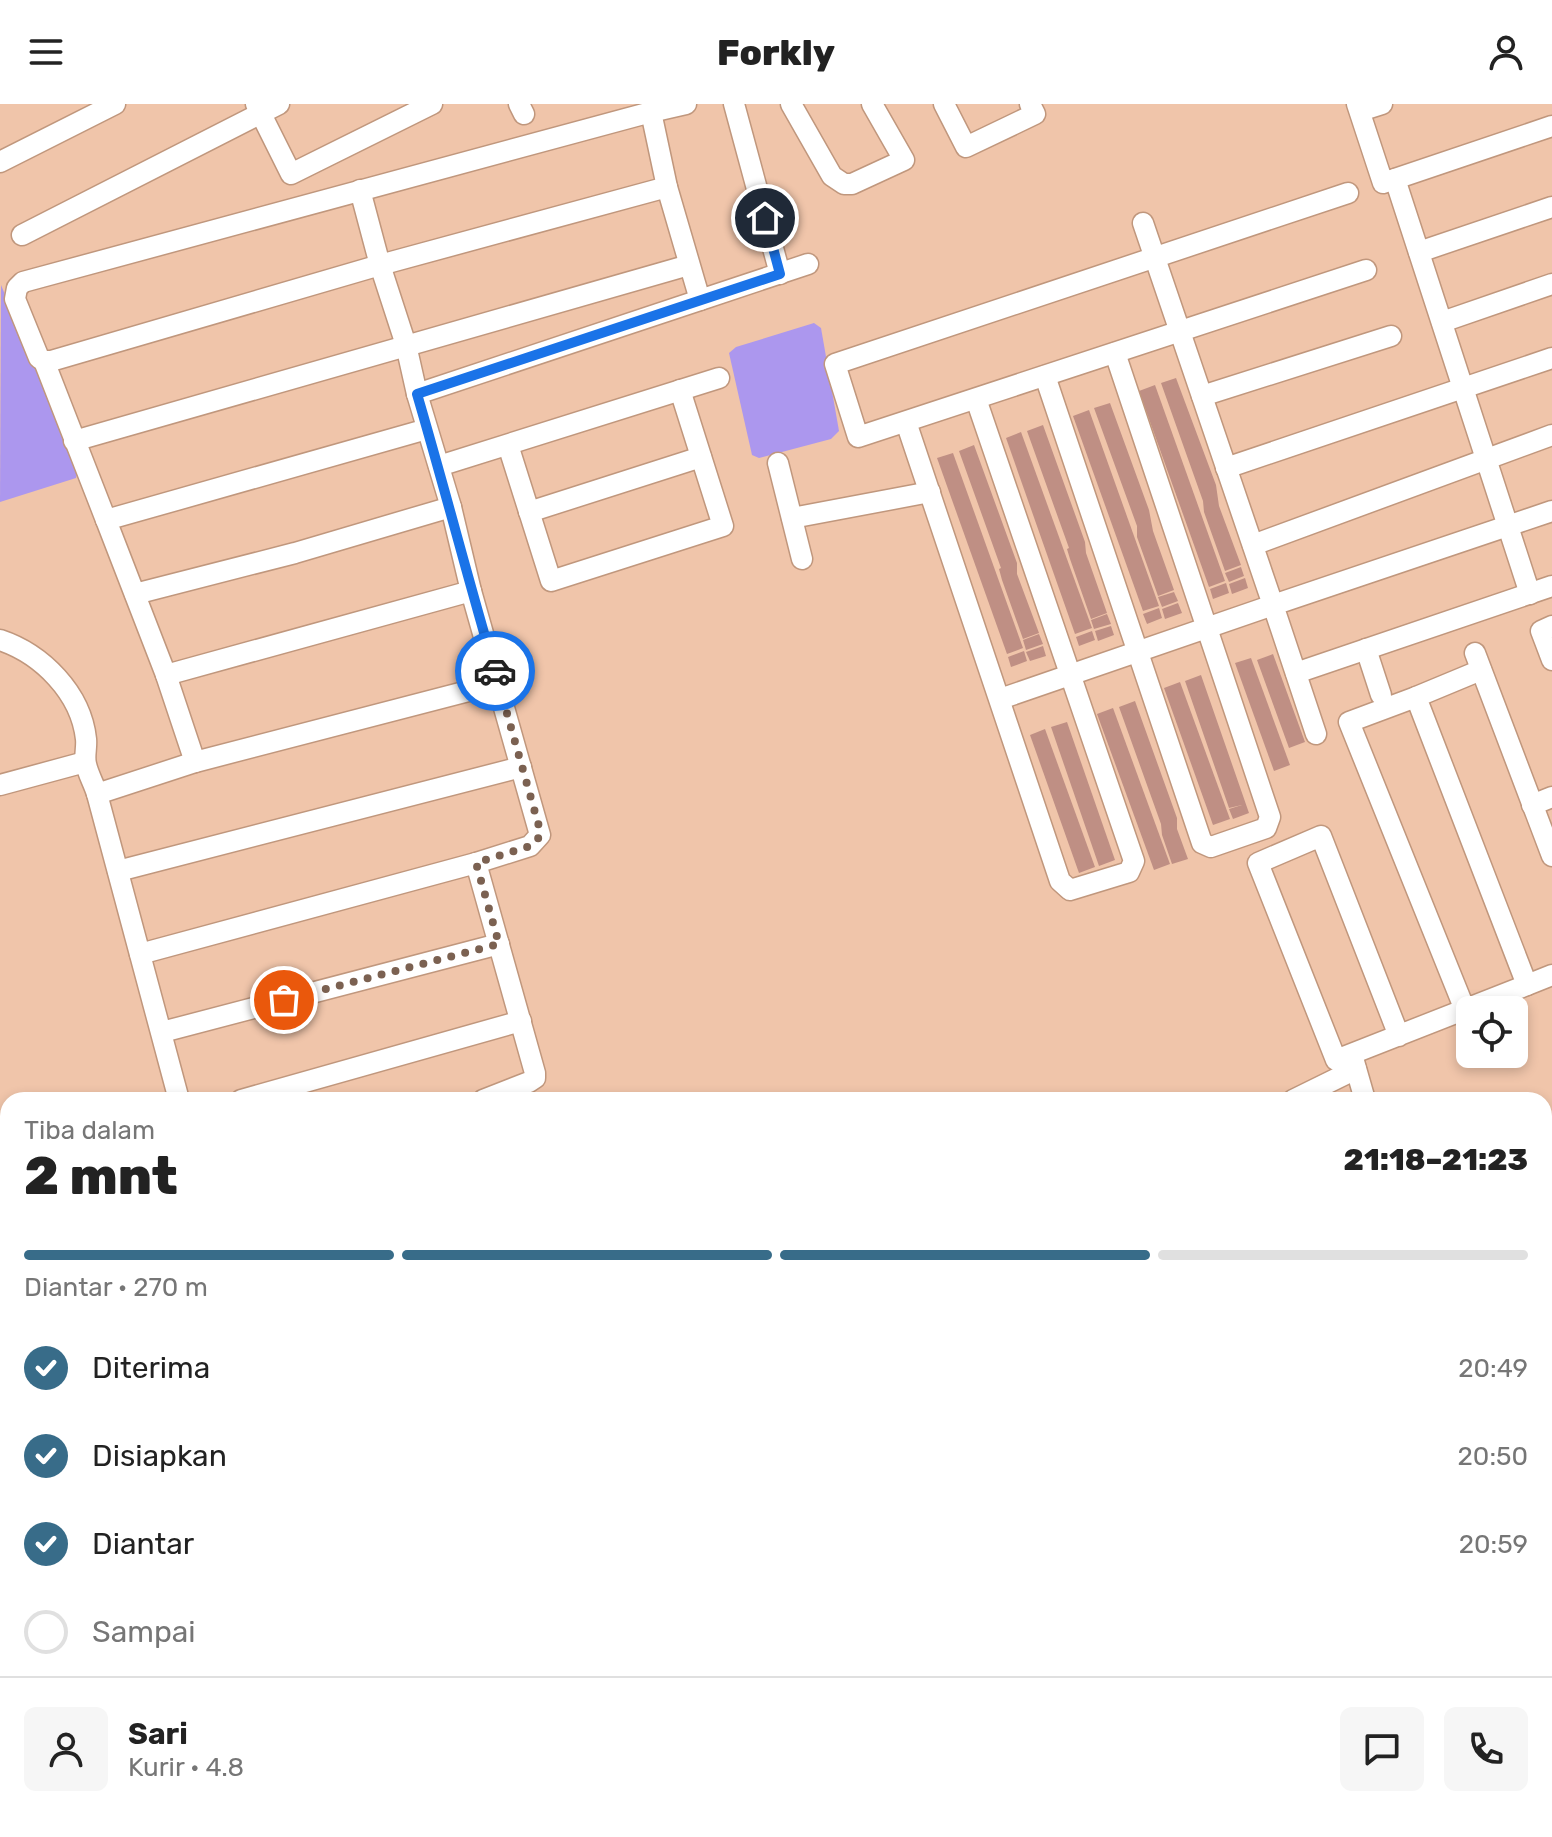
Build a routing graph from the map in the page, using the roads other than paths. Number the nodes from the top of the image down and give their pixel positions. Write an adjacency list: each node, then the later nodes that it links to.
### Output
1 (115, 104): 14 (street)
2 (432, 104): 10 (street)
3 (686, 104): 12 (street)
4 (734, 104): 28 (street)
5 (791, 104): 6 (street)
6 (872, 104)
7 (944, 104): 8 (street)
8 (1030, 104)
9 (1382, 104): 11 (street)
10 (266, 107): 21 (street)
11 (1358, 108): 15 (street)
12 (651, 112): 16 (street); 17 (street)
13 (1552, 126): 15 (street)
14 (0, 162)
15 (1395, 179): 22 (street)
16 (667, 187): 25 (street); 26 (street)
17 (360, 190): 25 (street); 37 (street)
18 (1348, 193): 23 (street)
19 (1552, 207): 22 (street)
20 (1143, 223): 23 (street)
21 (22, 235)
22 (1419, 252): 31 (street)
23 (1155, 258): 32 (street); 45 (street)
24 (808, 264): 28 (street)
25 (380, 265): 34 (street); 37 (street)
26 (689, 265): 30 (street); 34 (street)
27 (1366, 270): 32 (street)
28 (780, 274): 30 (street)
29 (1552, 284): 31 (street)
30 (700, 300): 42 (street)
31 (1442, 322): 40 (street)
32 (1180, 332): 35 (street); 43 (street)
33 (1391, 336): 43 (street)
34 (406, 345): 42 (street); 48 (street)
35 (1115, 353): 38 (street); 70 (street)
36 (1552, 358): 40 (street)
37 (44, 361): 48 (street)
38 (1045, 376): 44 (street); 73 (street)
39 (719, 378): 41 (street)
40 (1463, 388): 51 (street); 54 (street)
41 (680, 390): 49 (street); 50 (street)
42 (417, 394): 46 (street)
43 (1202, 396): 54 (street)
44 (976, 399): 45 (street); 77 (street)
45 (906, 422): 55 (street)
46 (427, 429): 53 (street); 60 (street)
47 (1552, 435): 51 (street)
48 (74, 441): 60 (street)
49 (508, 445): 53 (street); 58 (street)
50 (701, 457): 58 (street); 58 (street)
51 (1486, 458): 61 (street); 62 (street)
52 (778, 463): 59 (street)
53 (439, 466): 56 (street)
54 (1226, 468): 62 (street)
55 (930, 492): 59 (street); 81 (street)
56 (451, 507): 65 (street); 66 (street)
57 (1552, 511): 61 (street)
58 (529, 512)
59 (792, 518): 63 (street)
60 (106, 520): 66 (street)
61 (1508, 526): 67 (street); 68 (street)
62 (1253, 545): 68 (street)
63 (802, 559)
64 (1552, 586): 67 (street)
65 (471, 591): 76 (street); 78 (street)
66 (135, 594): 76 (street)
67 (1530, 594): 72 (street)
68 (1273, 605): 70 (street); 75 (street)
69 (1552, 626): 74 (street)
70 (1208, 628): 73 (street); 73 (street)
71 (0, 640): 83 (street)
72 (1366, 649): 75 (street); 79 (street)
73 (1138, 652): 77 (street)
74 (1552, 660)
75 (1296, 673): 82 (street)
76 (166, 675): 84 (street)
77 (1070, 675): 81 (street); 81 (street)
78 (499, 683): 84 (street); 85 (street)
79 (1381, 695)
80 (1416, 697): 89 (street); 96 (street); 97 (street)
81 (1000, 699)
82 (1316, 734)
83 (85, 762): 86 (street); 87 (street)
84 (195, 762): 87 (street)
85 (521, 767): 91 (street); 92 (street)
86 (0, 785)
87 (97, 794): 92 (street)
88 (1552, 797): 89 (street)
89 (1532, 805): 90 (street)
90 (1552, 856)
91 (476, 863): 93 (street); 94 (street)
92 (118, 871): 94 (street)
93 (499, 944): 100 (street); 101 (street)
94 (140, 954): 101 (street)
95 (1552, 975): 96 (street)
96 (1527, 985): 98 (street)
97 (1459, 996)
98 (1500, 996)
99 (1456, 1014): 102 (street)
100 (521, 1021): 105 (street); 106 (street)
101 (162, 1032): 104 (street)
102 (1399, 1036): 103 (street); 103 (street)
103 (1354, 1062): 107 (street); 108 (street)
104 (177, 1092)
105 (269, 1092)
106 (502, 1092)
107 (1306, 1092)
108 (1363, 1092)

